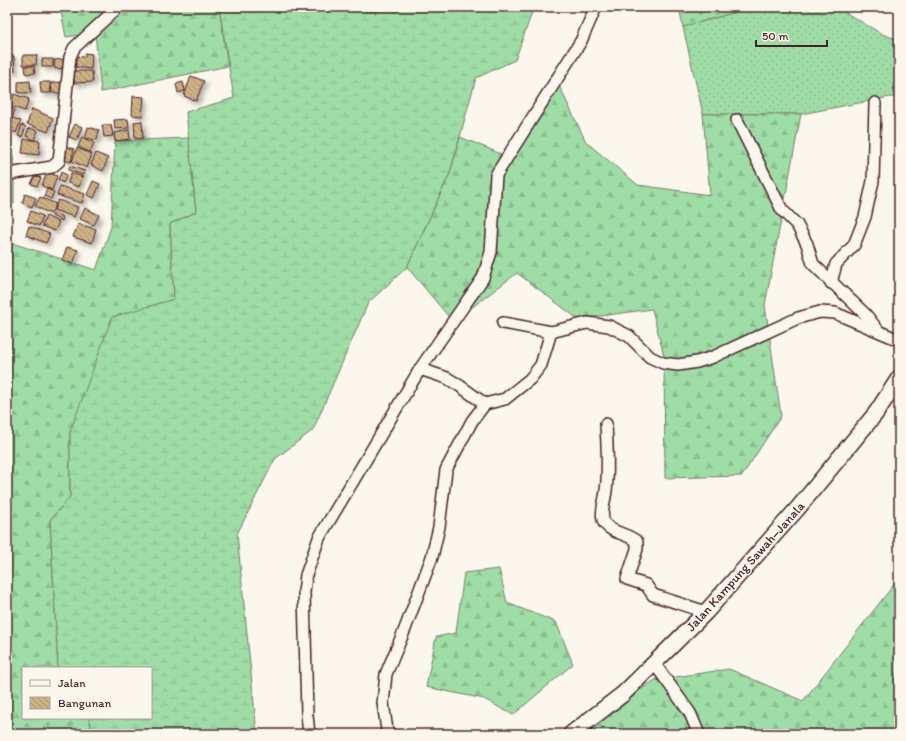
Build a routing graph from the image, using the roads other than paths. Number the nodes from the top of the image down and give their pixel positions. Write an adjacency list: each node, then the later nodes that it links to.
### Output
1 (118, 7): 5 (street)
2 (596, 7): 11 (street)
3 (875, 103): 6 (street)
4 (737, 120): 6 (street)
5 (7, 176)
6 (831, 283): 8 (street)
7 (503, 323): 9 (street)
8 (877, 330): 9 (street); 10 (street)
9 (551, 332): 13 (street)
10 (899, 340)
11 (420, 368): 13 (street); 18 (street)
12 (899, 378): 15 (main road, Jalan Kampung Sawah–Janala)
13 (485, 404): 19 (street)
14 (606, 424): 15 (street)
15 (706, 612): 16 (main road, Jalan Kampung Sawah–Janala)
16 (654, 663): 17 (street); 20 (main road, Jalan Kampung Sawah–Janala)
17 (698, 732)
18 (309, 734)
19 (389, 734)
20 (570, 734)

